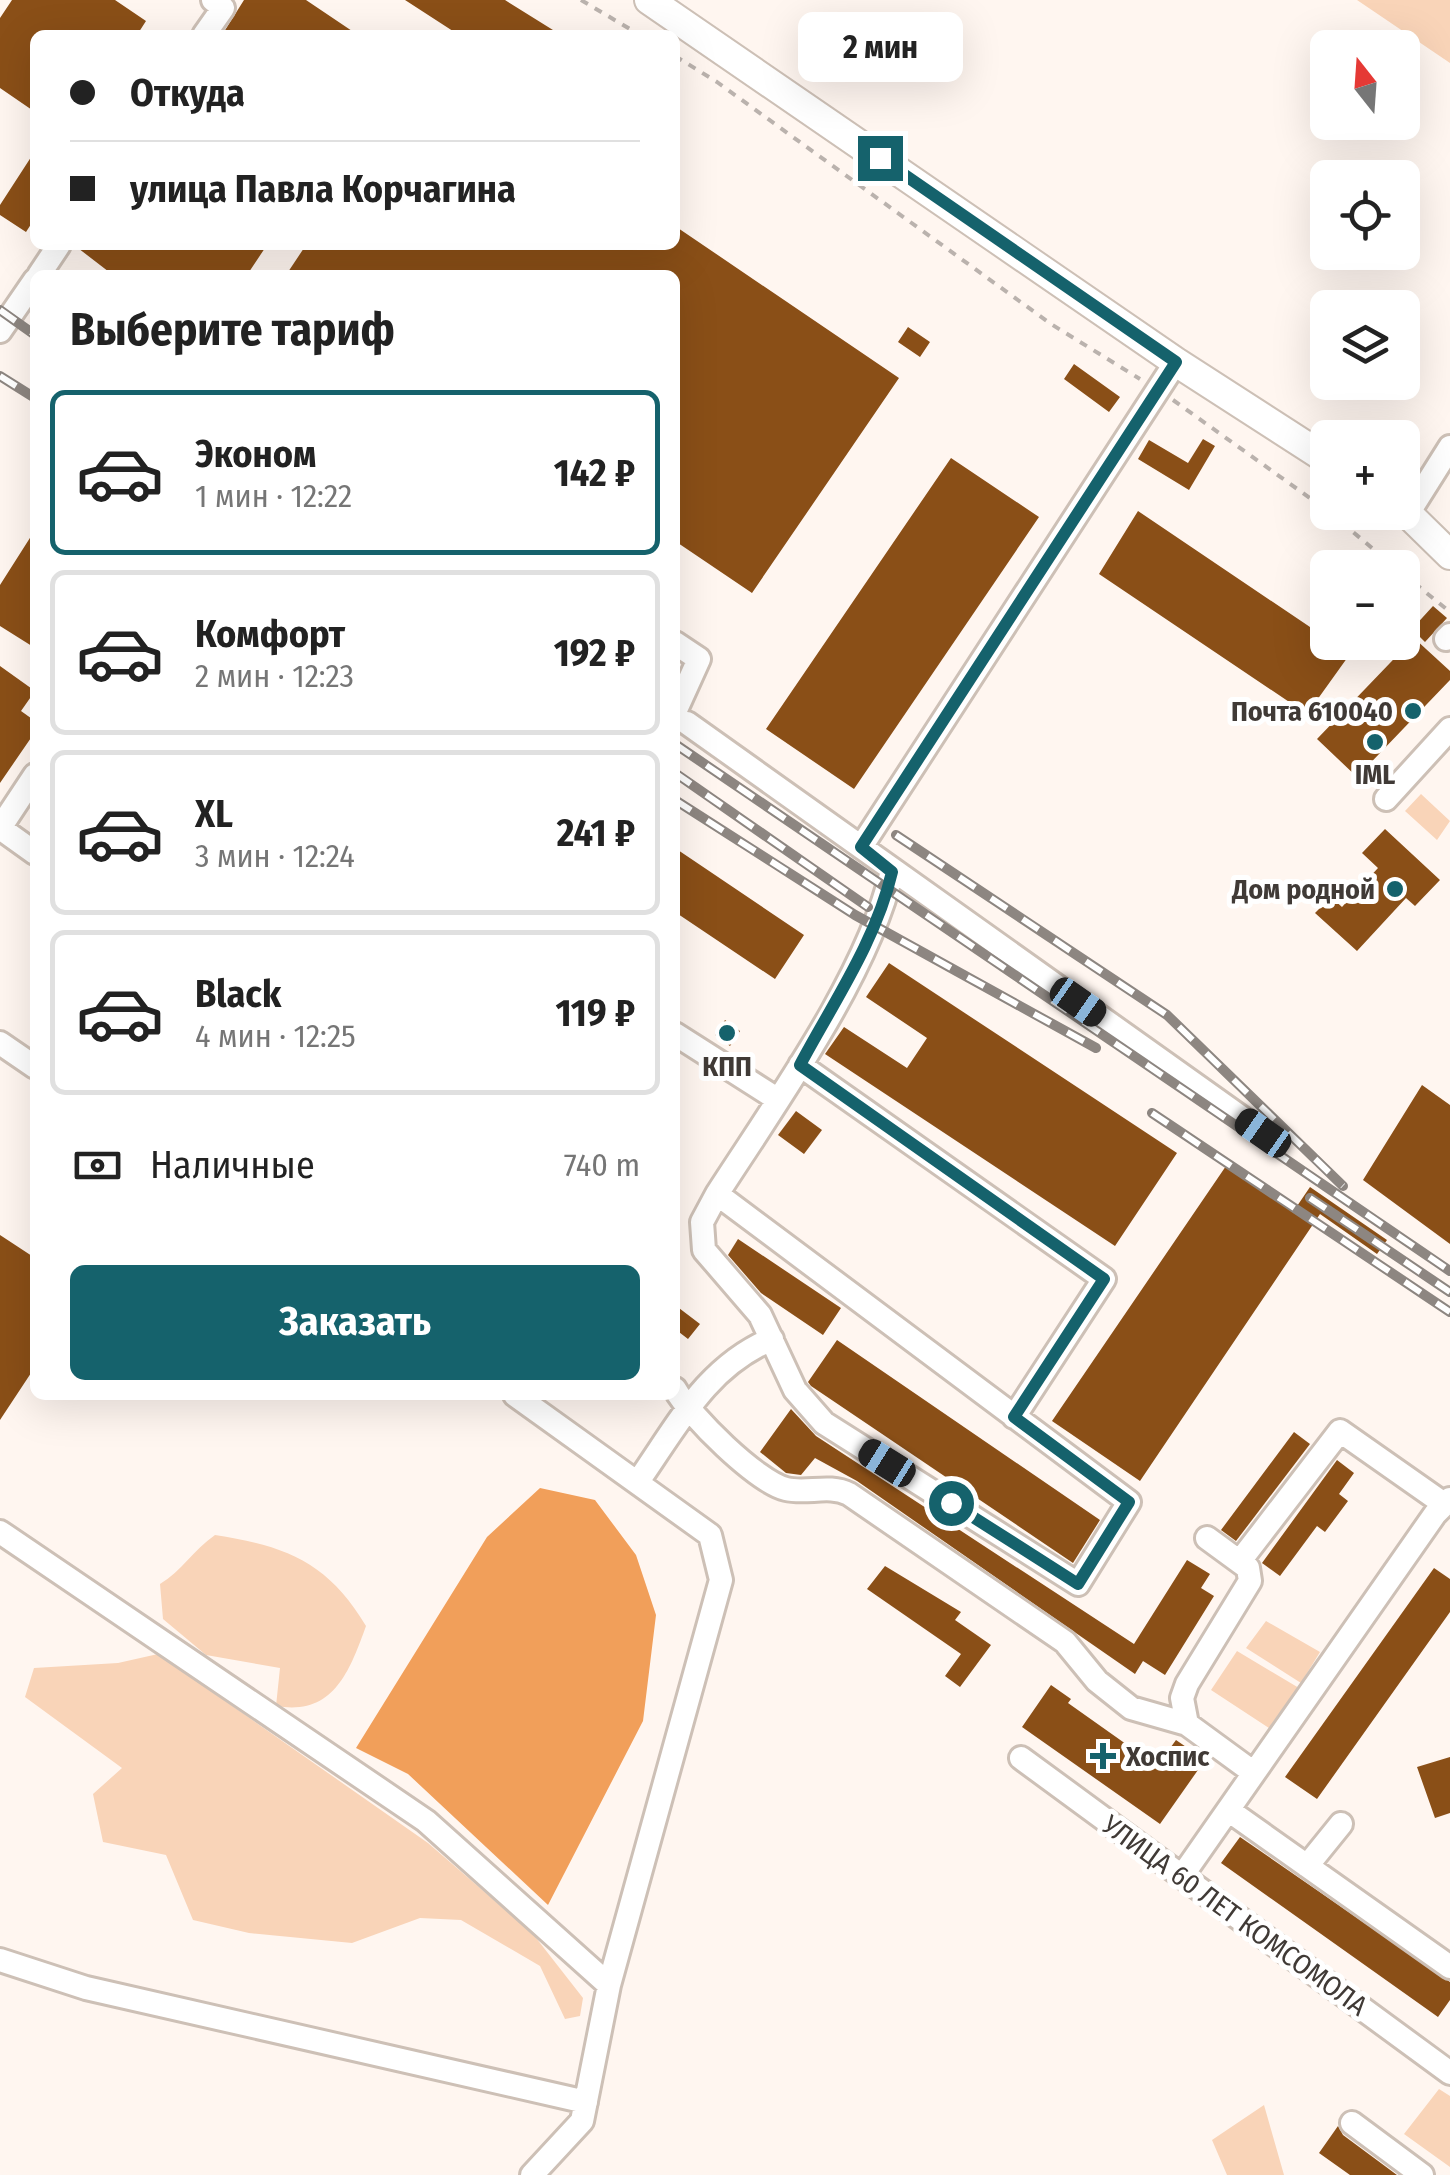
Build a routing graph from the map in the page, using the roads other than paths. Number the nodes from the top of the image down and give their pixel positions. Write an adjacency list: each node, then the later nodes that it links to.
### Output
1 (214, 0): 3 (street)
2 (649, 0): 6 (main road)
3 (208, 30)
4 (30, 288): 5 (street)
5 (0, 332)
6 (1176, 362): 8 (main road); 18 (street)
7 (1450, 447): 9 (street)
8 (1310, 448)
9 (1420, 490)
10 (1420, 524): 11 (main road)
11 (1450, 555)
12 (680, 646): 13 (street)
13 (681, 718): 18 (street)
14 (1450, 729): 16 (street)
15 (30, 783): 17 (street)
16 (1386, 799)
17 (0, 828): 19 (street)
18 (861, 847): 20 (street)
19 (30, 849)
20 (892, 872): 24 (street); 26 (street)
21 (680, 1037): 25 (street)
22 (0, 1044): 23 (street)
23 (30, 1064)
24 (800, 1065): 25 (street); 32 (street)
25 (777, 1099): 27 (street)
26 (1263, 1133)
27 (717, 1194): 28 (street); 32 (street)
28 (772, 1339): 31 (street); 32 (street)
29 (680, 1397): 31 (street)
30 (522, 1400): 33 (street)
31 (688, 1410): 33 (street); 38 (street)
32 (1014, 1417)
33 (639, 1480): 47 (street)
34 (1445, 1510): 37 (street); 40 (street)
35 (0, 1532): 47 (street)
36 (1207, 1538): 37 (street)
37 (1240, 1561): 38 (street)
38 (1186, 1724): 40 (street)
39 (1021, 1758): 44 (street, УЛИЦА 60 ЛЕТ КОМСОМОЛА)
40 (1254, 1773): 41 (street)
41 (1231, 1812): 43 (street); 44 (street)
42 (1342, 1824): 43 (street)
43 (1306, 1866): 46 (street)
44 (1182, 1876): 48 (street, УЛИЦА 60 ЛЕТ КОМСОМОЛА)
45 (0, 1960): 49 (street)
46 (1450, 1967)
47 (609, 1986): 49 (street)
48 (1450, 2072)
49 (586, 2102): 51 (street)
50 (1352, 2123): 52 (street)
51 (532, 2175)
52 (1422, 2175)

